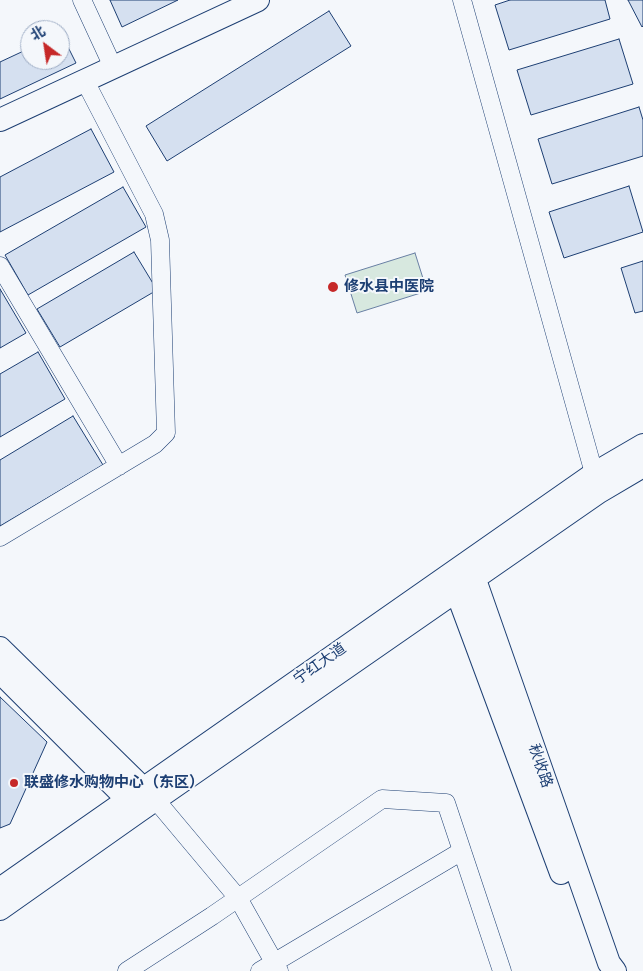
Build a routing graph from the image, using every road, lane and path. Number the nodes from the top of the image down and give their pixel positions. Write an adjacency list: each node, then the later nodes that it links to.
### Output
1 (82, 0): 4 (street)
2 (258, 0): 4 (main road)
3 (462, 0): 11 (street)
4 (113, 67): 5 (main road)
5 (85, 81): 6 (main road); 9 (street)
6 (0, 120)
7 (0, 266): 9 (street)
8 (643, 445): 11 (main road, 宁红大道)
9 (119, 466): 12 (street)
10 (643, 466): 11 (main road, 宁红大道)
11 (597, 482): 13 (main road, 宁红大道)
12 (0, 537)
13 (464, 574): 16 (main road, 宁红大道); 24 (main road, 秋收路); 25 (main road, 秋收路)
14 (0, 648): 16 (main road)
15 (0, 672): 16 (main road)
16 (141, 799): 18 (main road, 宁红大道); 19 (street); 20 (main road, 宁红大道)
17 (462, 851): 19 (street); 21 (street); 23 (street)
18 (0, 889)
19 (238, 898): 21 (street); 22 (street)
20 (0, 909)
21 (271, 968)
22 (127, 971)
23 (502, 971)
24 (602, 971)
25 (615, 971)

